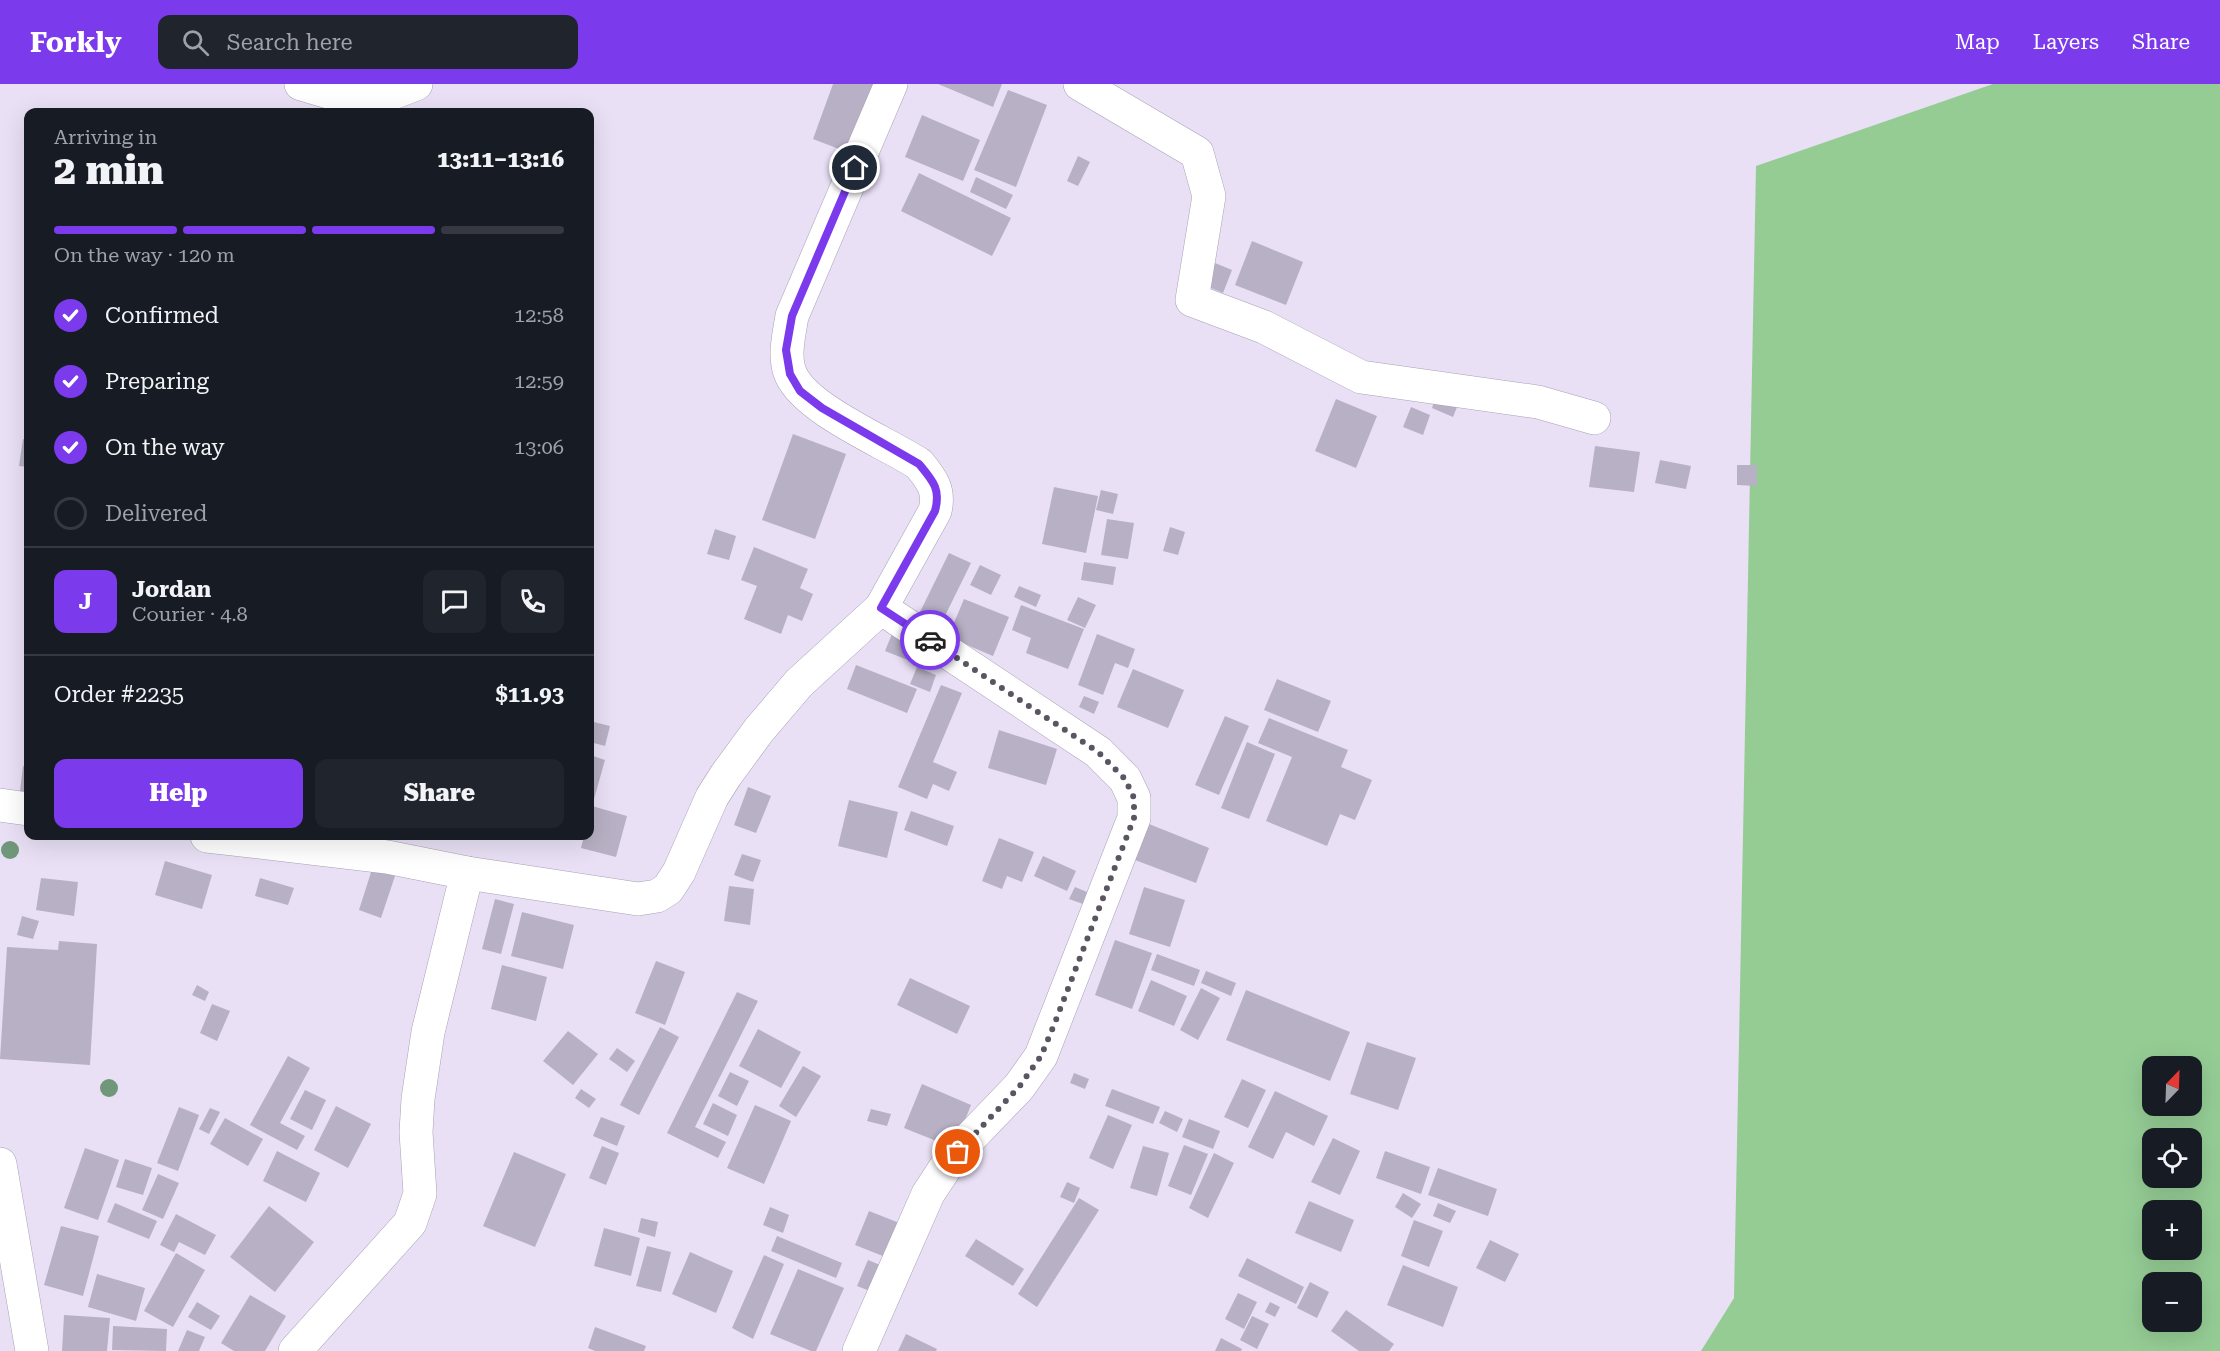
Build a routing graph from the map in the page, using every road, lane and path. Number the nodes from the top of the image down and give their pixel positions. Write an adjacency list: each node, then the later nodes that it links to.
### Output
1 (301, 84): 2 (street)
2 (416, 84)
3 (891, 84): 6 (street)
4 (1080, 84): 5 (street)
5 (1594, 418)
6 (881, 608): 10 (street); 14 (street)
7 (0, 805): 8 (street)
8 (24, 808)
9 (241, 840): 10 (street)
10 (466, 873): 13 (street)
11 (0, 1164): 12 (street)
12 (32, 1351)
13 (295, 1351)
14 (859, 1351)

